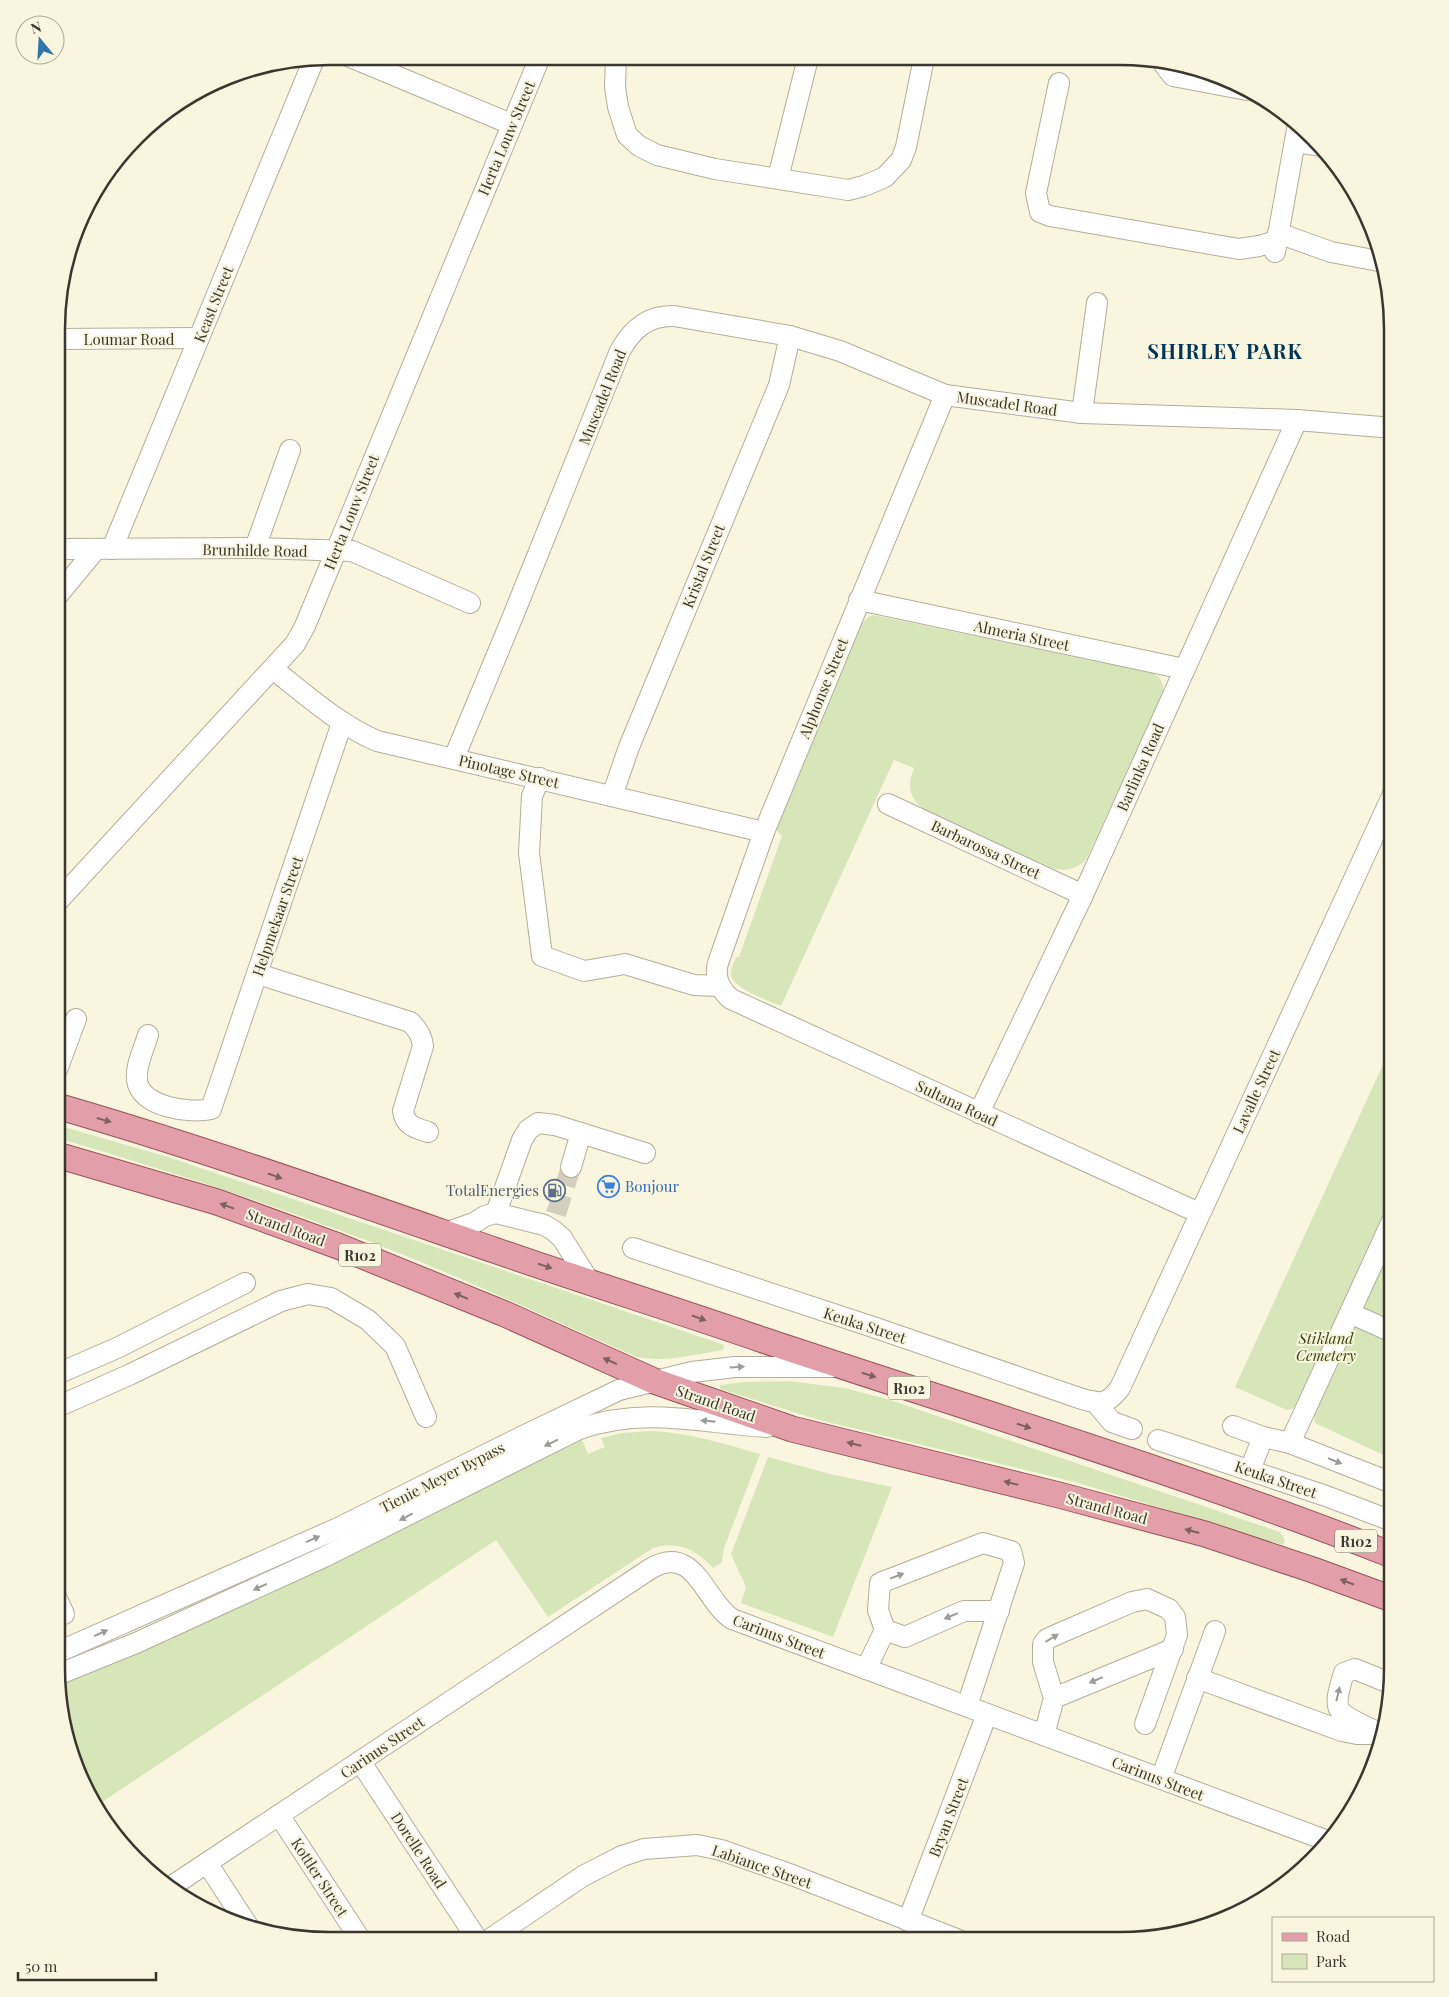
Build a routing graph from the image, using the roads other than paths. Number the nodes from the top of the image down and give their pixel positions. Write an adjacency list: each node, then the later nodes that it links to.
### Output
1 (383, 65): 10 (street)
2 (537, 65): 10 (street, Herta Louw Street)
3 (616, 65): 12 (street)
4 (806, 65): 12 (street)
5 (923, 65): 12 (street)
6 (311, 66): 17 (street, Keast Street)
7 (1168, 69): 9 (street)
8 (1059, 82): 13 (street)
9 (1221, 85)
10 (511, 124): 27 (street, Herta Louw Street)
11 (1297, 133): 13 (street)
12 (778, 178)
13 (1276, 242): 14 (street)
14 (1375, 260)
15 (1098, 303): 20 (street)
16 (790, 336): 19 (street, Muscadel Road); 34 (street, Muscadel Road); 36 (street, Kristal Street)
17 (199, 338): 18 (street, Loumar Road); 26 (street, Keast Street)
18 (65, 339)
19 (945, 394): 20 (street, Muscadel Road); 29 (street, Alphonse Street)
20 (1082, 413): 21 (street, Muscadel Road)
21 (1297, 420): 22 (street, Muscadel Road); 32 (street, Barlinka Road)
22 (1384, 427)
23 (290, 450): 24 (street)
24 (255, 548): 26 (street, Brunhilde Road); 27 (street, Brunhilde Road)
25 (65, 549): 26 (street, Brunhilde Road)
26 (104, 549): 28 (street, Keast Street)
27 (335, 551): 30 (street, Brunhilde Road); 31 (street, Herta Louw Street)
28 (65, 588)
29 (859, 600): 32 (street, Almeria Street); 39 (street, Alphonse Street)
30 (470, 603)
31 (273, 669): 33 (street, Pinotage Street); 40 (street, Herta Louw Street)
32 (1184, 669): 41 (street, Barlinka Road)
33 (342, 723): 34 (street, Pinotage Street); 42 (street, Helpmekaar Street)
34 (454, 758): 35 (street, Pinotage Street)
35 (540, 778): 36 (street, Pinotage Street); 43 (street)
36 (612, 796): 39 (street, Pinotage Street)
37 (888, 804): 41 (street, Barbarossa Street)
38 (1384, 811): 55 (street, Lavalle Street)
39 (764, 832): 43 (street, Alphonse Street)
40 (65, 893)
41 (1083, 895): 48 (street, Barlinka Road)
42 (258, 974): 45 (street, Helpmekaar Street); 49 (street)
43 (720, 986): 48 (street, Sultana Road)
44 (76, 1019): 46 (street)
45 (148, 1035)
46 (65, 1049)
47 (65, 1108): 56 (main road, R102, one-way to 56)
48 (979, 1113): 55 (street, Sultana Road)
49 (428, 1132)
50 (581, 1133): 51 (street); 53 (street); 54 (street)
51 (644, 1153)
52 (65, 1157): 65 (main road, Strand Road / R102, one-way to 52)
53 (571, 1167)
54 (496, 1213): 56 (street); 59 (street)
55 (1199, 1213): 67 (street, Lavalle Street)
56 (445, 1233): 59 (main road, R102, one-way to 59)
57 (633, 1248): 67 (street, Keuka Street)
58 (1384, 1260): 61 (street)
59 (589, 1281): 63 (main road, R102, one-way to 63)
60 (245, 1283): 64 (street)
61 (1350, 1313): 62 (street); 74 (street)
62 (1384, 1328)
63 (843, 1367): 65 (street, Tienie Meyer Bypass, one-way to 63); 78 (main road, R102, one-way to 78)
64 (65, 1371)
65 (654, 1381): 70 (main road, Strand Road / R102); 83 (street, Tienie Meyer Bypass, one-way to 65)
66 (65, 1403): 68 (street)
67 (1096, 1403): 71 (street)
68 (426, 1417)
69 (1233, 1426): 72 (street)
70 (792, 1428): 79 (main road, Strand Road / R102, one-way to 70); 87 (street, Tienie Meyer Bypass, one-way to 87)
71 (1132, 1429)
72 (1263, 1437): 74 (street); 75 (street)
73 (1158, 1440): 75 (street, Keuka Street)
74 (1290, 1443): 76 (street, one-way to 76)
75 (1250, 1470): 77 (street, Keuka Street)
76 (1384, 1480)
77 (1384, 1518)
78 (1384, 1552)
79 (1384, 1596)
80 (999, 1611): 81 (street, one-way to 81); 81 (street, one-way to 80); 92 (street)
81 (885, 1630): 86 (street)
82 (1215, 1631): 88 (street)
83 (65, 1649)
84 (1173, 1649): 85 (street); 90 (street); 91 (street, one-way to 84)
85 (1132, 1665): 90 (street); 91 (street, one-way to 91)
86 (866, 1669): 92 (street, Carinus Street); 98 (street, Carinus Street)
87 (65, 1672)
88 (1197, 1678): 96 (street); 99 (street)
89 (1383, 1680): 95 (street, one-way to 89)
90 (1160, 1686): 94 (street)
91 (1054, 1698): 97 (street)
92 (967, 1706): 93 (street, Carinus Street)
93 (987, 1714): 97 (street, Carinus Street); 105 (street, Bryan Street)
94 (1145, 1724)
95 (1376, 1731)
96 (1376, 1734)
97 (1044, 1735): 99 (street, Carinus Street)
98 (360, 1761): 100 (street, Carinus Street); 107 (street, Dorelle Road)
99 (1160, 1779): 101 (street, Carinus Street)
100 (279, 1815): 102 (street, Carinus Street); 106 (street, Kottler Street)
101 (1322, 1839)
102 (207, 1863): 103 (street, Carinus Street); 104 (street)
103 (176, 1883)
104 (242, 1917)
105 (908, 1921): 108 (street, Labiance Street); 109 (street, Labiance Street)
106 (355, 1932)
107 (473, 1932)
108 (500, 1932)
109 (938, 1932)

